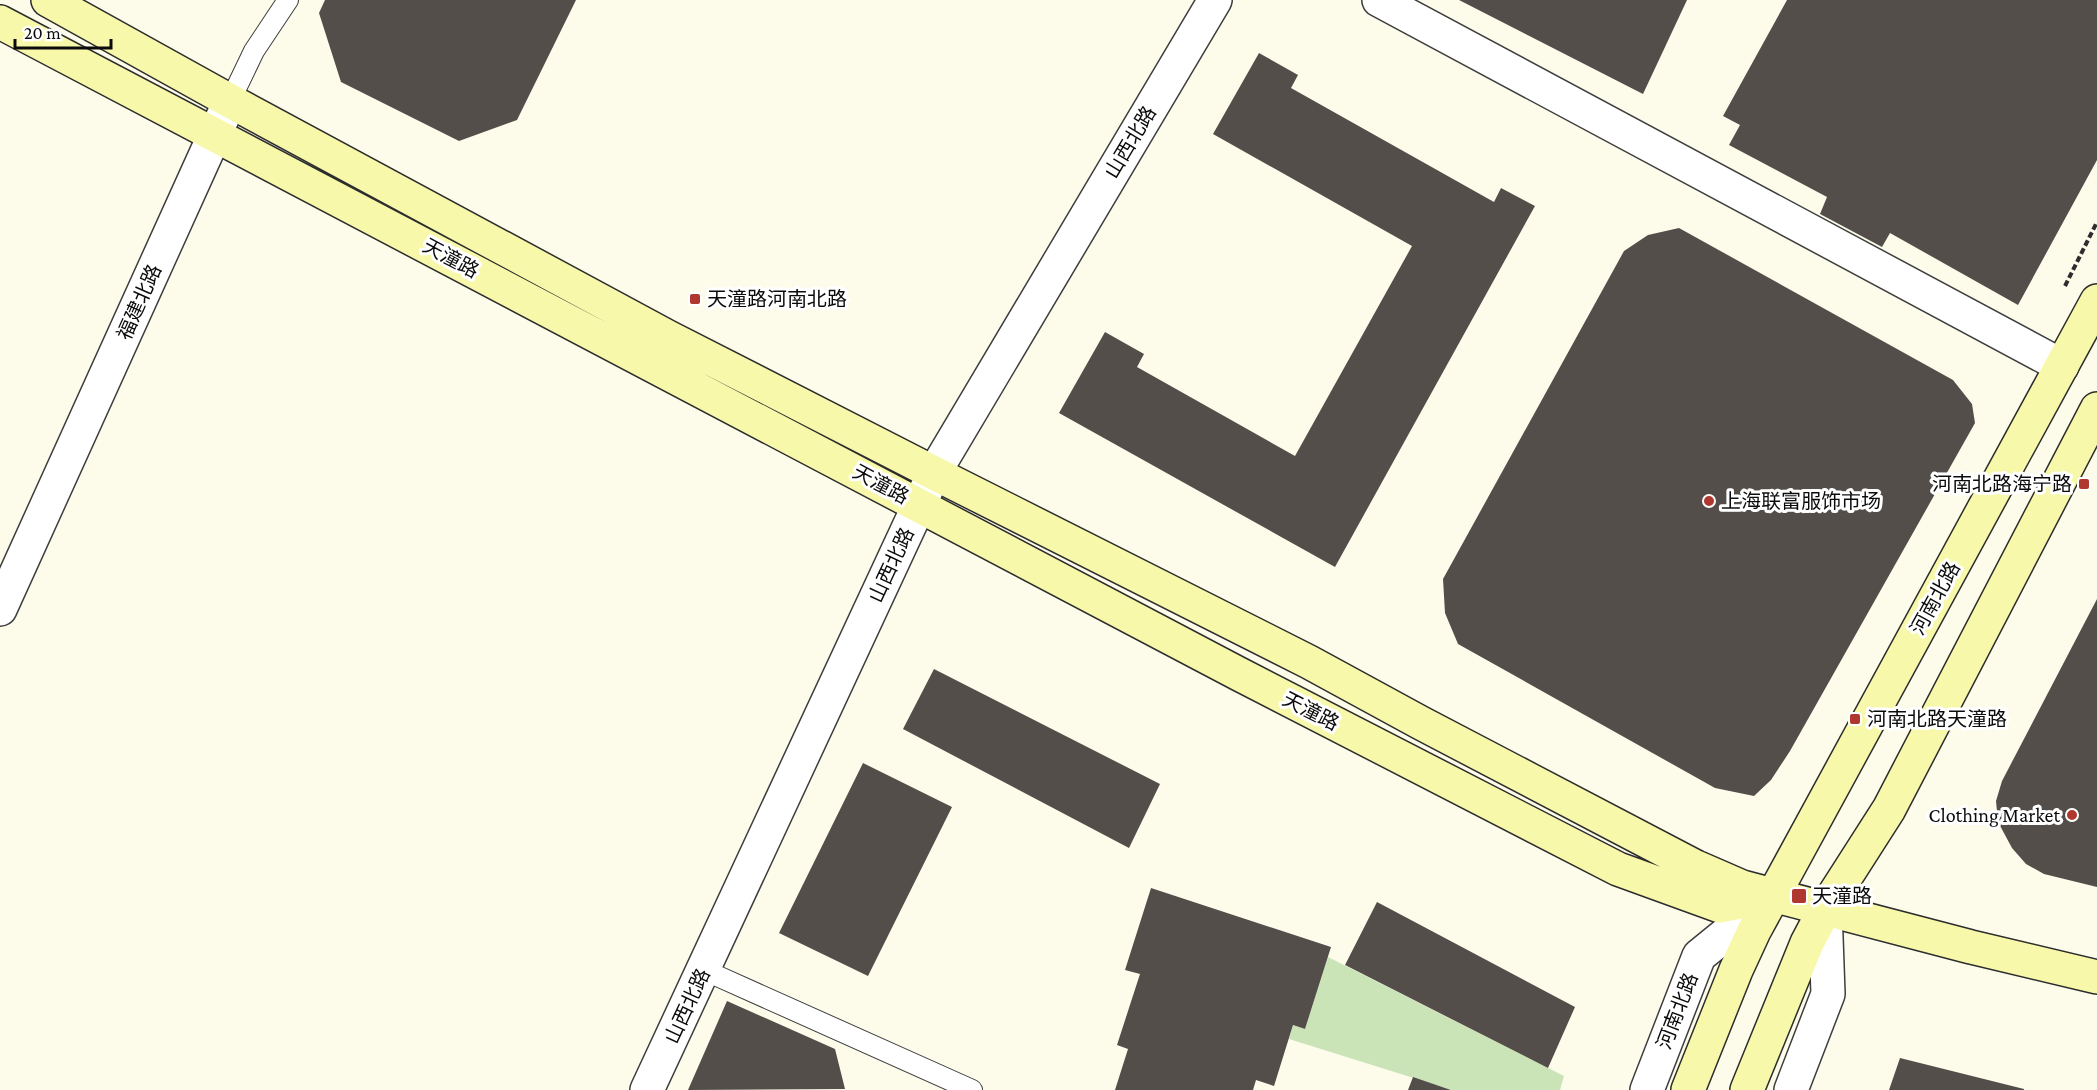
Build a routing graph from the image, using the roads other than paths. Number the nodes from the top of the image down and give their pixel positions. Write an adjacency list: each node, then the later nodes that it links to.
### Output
1 (48, 0): 6 (main road, 天潼路)
2 (288, 0): 6 (lane, 福建北路)
3 (1215, 0): 11 (street, 山西北路)
4 (1379, 0): 9 (street)
5 (0, 22): 7 (main road, 天潼路)
6 (230, 101): 7 (street, 福建北路); 11 (main road, 天潼路)
7 (214, 134): 12 (main road, 天潼路); 13 (street, 福建北路)
8 (2097, 301): 9 (main road, 河南北路)
9 (2062, 366): 14 (main road, 河南北路)
10 (2097, 409): 15 (main road)
11 (934, 473): 12 (street, 山西北路); 14 (main road, 天潼路)
12 (919, 504): 14 (main road, 天潼路); 16 (street, 山西北路)
13 (0, 609)
14 (1774, 895): 15 (main road, 天潼路); 20 (street, 河南北路); 21 (main road, 河南北路)
15 (1825, 909): 17 (main road, 天潼路); 22 (main road); 23 (street)
16 (704, 970): 18 (street, 山西北路); 19 (lane)
17 (2097, 977)
18 (647, 1090)
19 (972, 1090)
20 (1647, 1090)
21 (1688, 1090)
22 (1747, 1090)
23 (1791, 1090)

